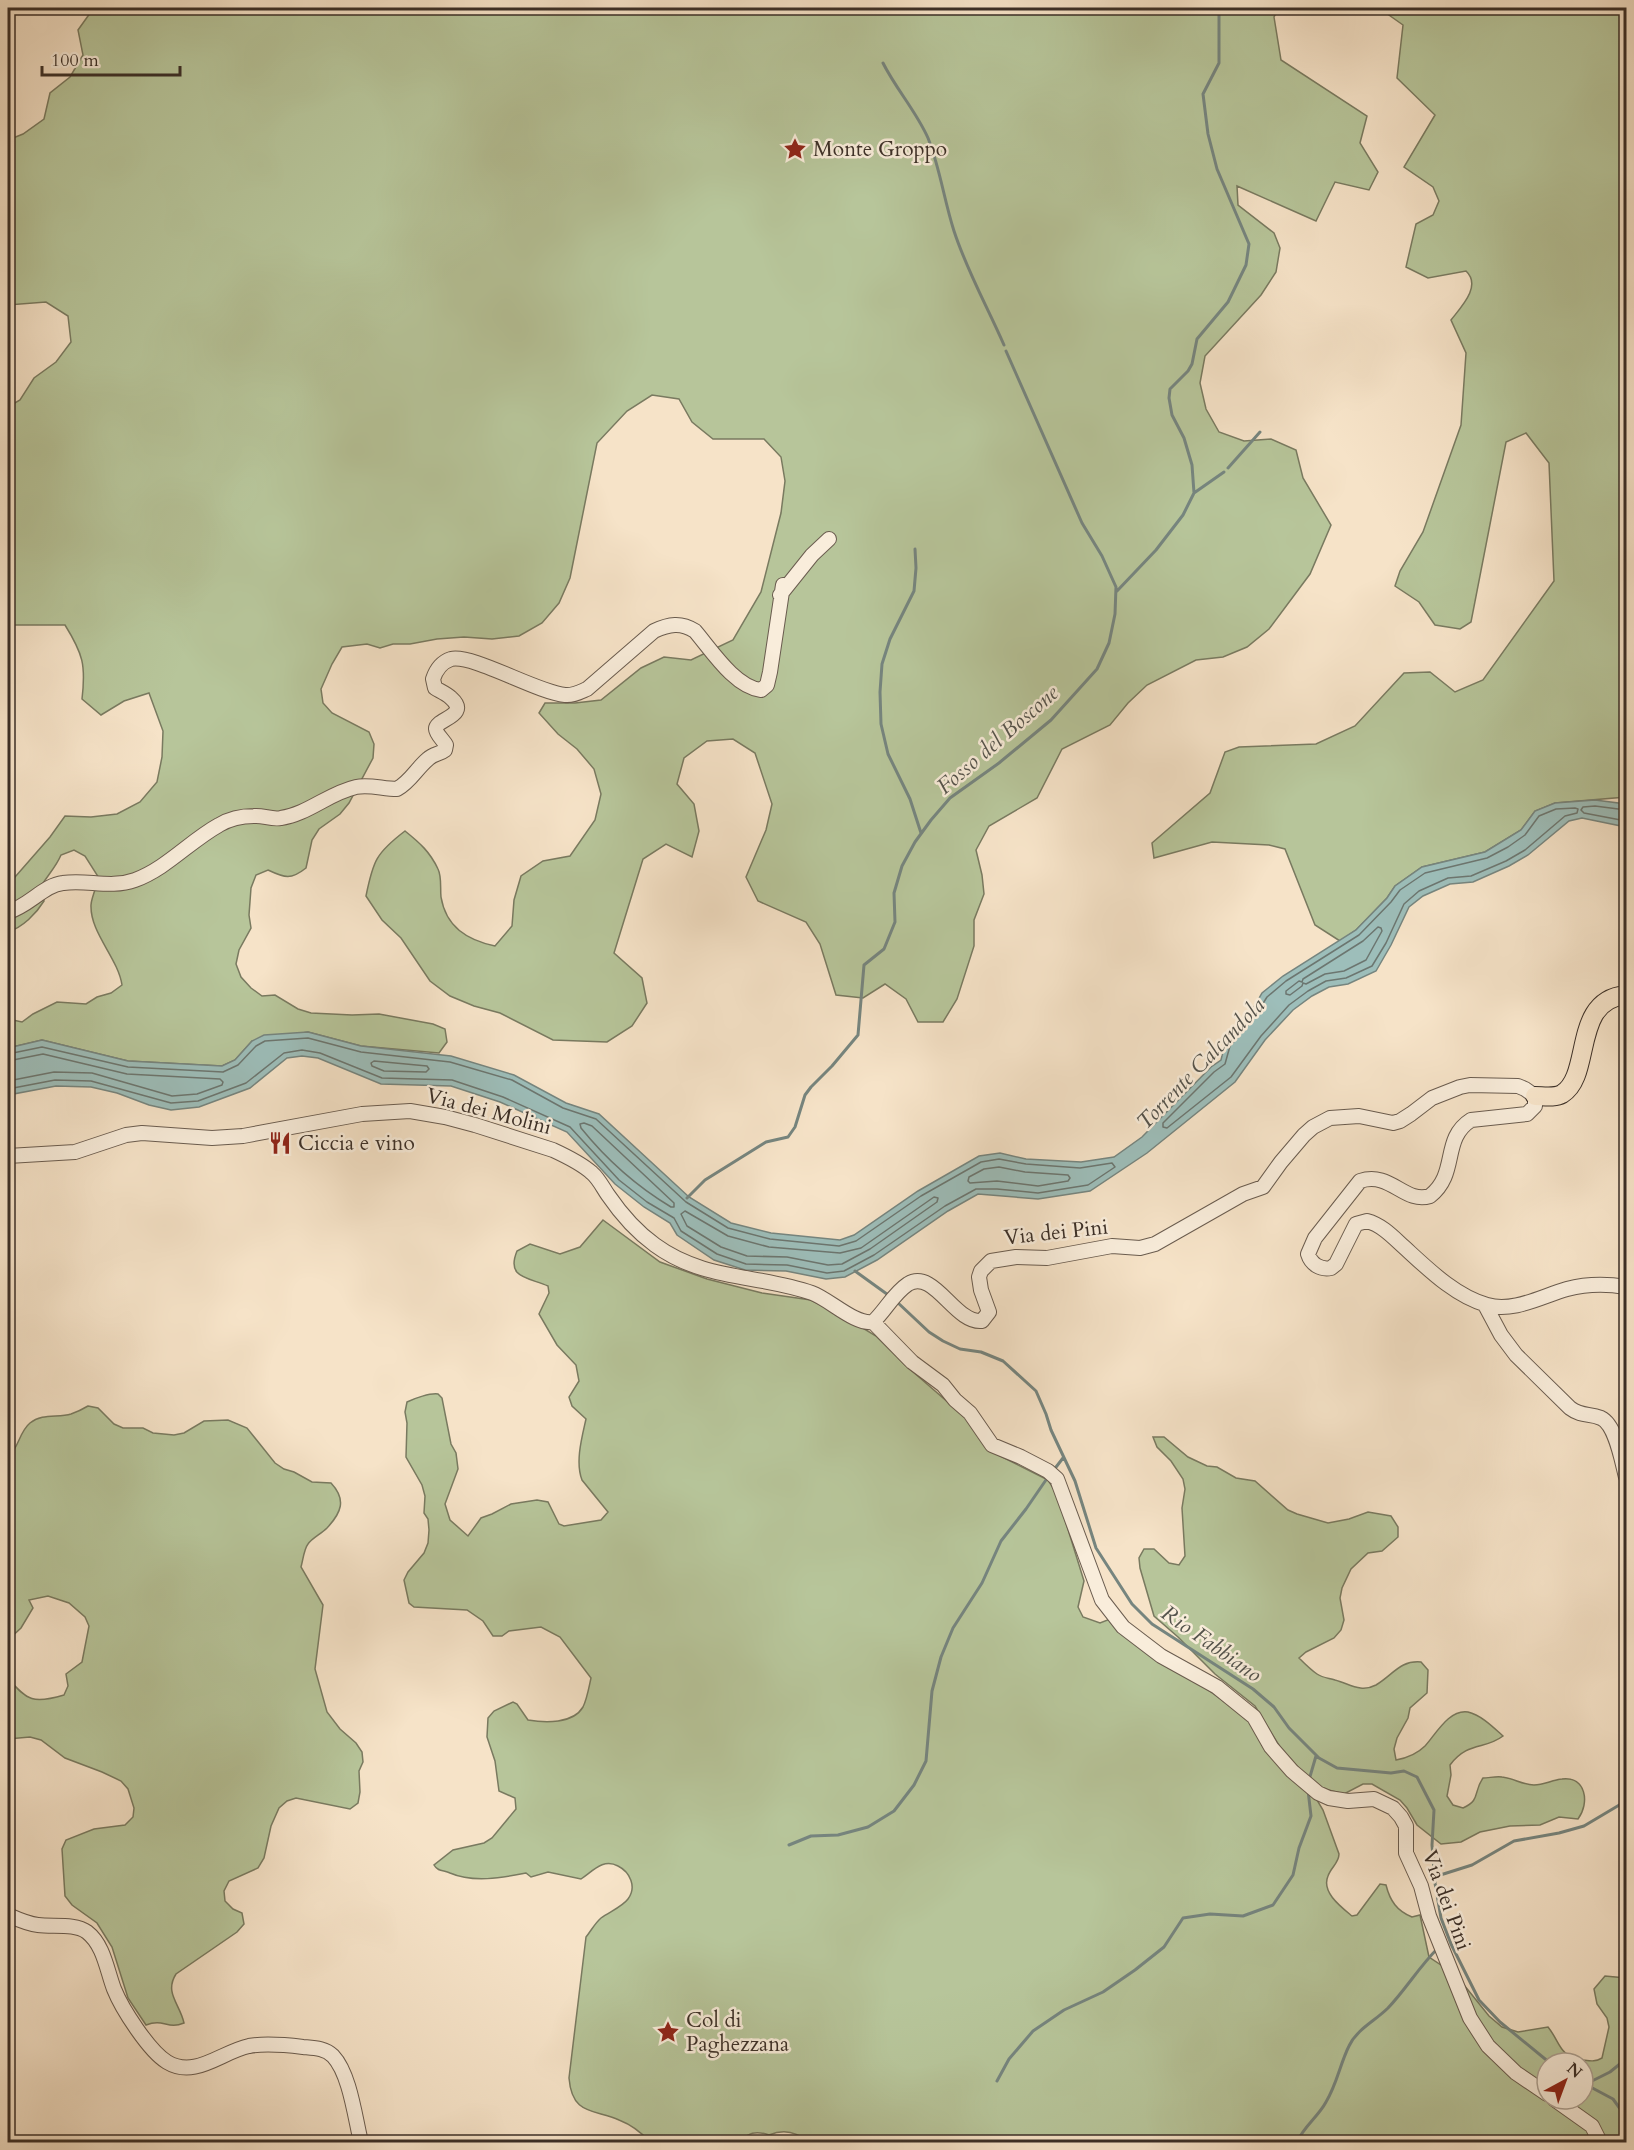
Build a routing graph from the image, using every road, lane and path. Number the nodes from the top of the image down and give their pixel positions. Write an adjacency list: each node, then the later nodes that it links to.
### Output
1 (829, 539): 2 (street)
2 (8, 912)
3 (1626, 995): 4 (main road)
4 (1534, 1096): 7 (street); 8 (street, Via dei Pini)
5 (8, 1156): 8 (street, Via dei Molini)
6 (1626, 1287): 7 (street)
7 (1485, 1305): 9 (street)
8 (874, 1320): 11 (street, Via dei Pini)
9 (1626, 1477)
10 (8, 1915): 13 (street)
11 (1535, 2086)
12 (1571, 2111): 14 (street)
13 (361, 2142)
14 (1600, 2142)

